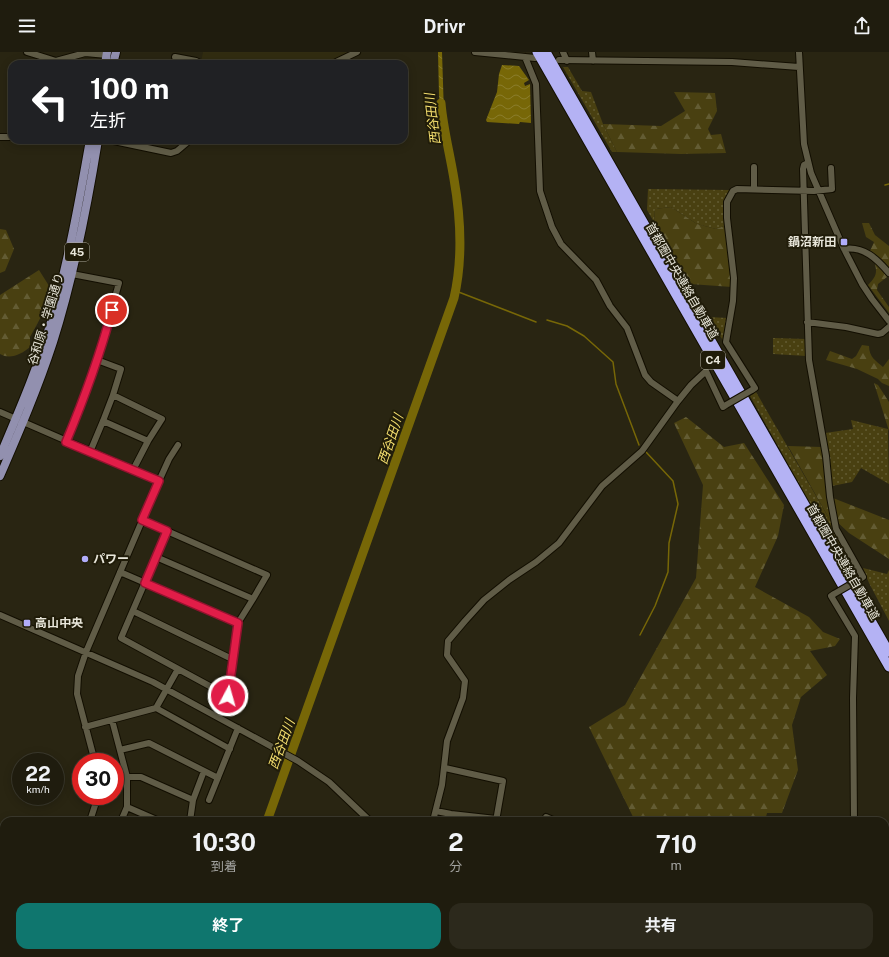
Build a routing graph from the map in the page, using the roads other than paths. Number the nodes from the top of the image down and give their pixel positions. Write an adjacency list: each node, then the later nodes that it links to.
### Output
1 (28, 52): 12 (street)
2 (357, 52): 15 (street)
3 (474, 52): 11 (street)
4 (546, 52): 60 (highway, 首都圏中央連絡自動車道 / C4)
5 (563, 52): 17 (street)
6 (592, 52): 18 (street)
7 (799, 52): 19 (street)
8 (107, 54): 13 (street)
9 (536, 55): 11 (street); 62 (highway, 首都圏中央連絡自動車道 / C4)
10 (175, 57): 14 (street)
11 (525, 57): 38 (street)
12 (53, 60)
13 (64, 60)
14 (191, 60)
15 (340, 60)
16 (559, 60): 17 (street)
17 (567, 61): 18 (street)
18 (593, 61): 19 (street)
19 (799, 67): 24 (street)
20 (89, 144): 40 (main road, 谷和原・学園通り / 45)
21 (97, 144): 32 (main road, 谷和原・学園通り / 45)
22 (128, 144): 23 (street)
23 (185, 144)
24 (808, 163): 28 (street); 29 (street)
25 (754, 168): 27 (street)
26 (831, 168): 29 (street)
27 (754, 189): 28 (street); 38 (street, bridge)
28 (803, 191): 29 (street); 34 (street)
29 (818, 191): 30 (street)
30 (844, 249): 31 (street); 33 (street)
31 (889, 273)
32 (72, 274): 36 (street); 40 (main road, 谷和原・学園通り / 45)
33 (889, 321)
34 (807, 322): 35 (street); 89 (street, bridge)
35 (889, 328)
36 (97, 360): 37 (street); 43 (street)
37 (113, 395): 41 (street); 42 (street)
38 (678, 401): 72 (street)
39 (0, 412): 40 (street)
40 (19, 421): 43 (street); 46 (main road, 谷和原・学園通り / 45); 48 (main road, 谷和原・学園通り / 45)
41 (104, 421): 42 (street); 45 (street)
42 (148, 441): 47 (street)
43 (66, 442): 45 (street)
44 (178, 445): 49 (street)
45 (90, 452): 47 (street)
46 (0, 456)
47 (133, 470): 49 (street)
48 (0, 476)
49 (159, 481): 50 (street)
50 (142, 520): 51 (street); 53 (street)
51 (167, 531): 52 (street); 55 (street)
52 (156, 557): 54 (street); 55 (street)
53 (120, 572): 54 (street); 59 (street)
54 (145, 583): 56 (street); 58 (street)
55 (253, 599): 58 (street)
56 (133, 611): 61 (street); 63 (street)
57 (0, 615): 59 (street)
58 (238, 623): 61 (street)
59 (86, 652): 64 (street); 67 (street)
60 (889, 652)
61 (232, 659): 63 (street)
62 (889, 667)
63 (178, 669): 64 (street)
64 (166, 689): 65 (street); 68 (street)
65 (156, 708): 66 (street); 69 (street)
66 (112, 720): 67 (street); 70 (street)
67 (85, 726): 71 (street)
68 (238, 728): 69 (street); 85 (street)
69 (230, 749): 75 (street)
70 (120, 750): 73 (street); 74 (street)
71 (92, 753)
72 (445, 768): 80 (street); 88 (street)
73 (204, 771): 75 (street); 76 (street)
74 (127, 777): 76 (street); 79 (street)
75 (218, 778): 77 (street)
76 (193, 800): 84 (street)
77 (209, 800)
78 (95, 805): 81 (street)
79 (128, 807): 82 (street); 83 (street)
80 (436, 811): 86 (street); 87 (street)
81 (91, 817)
82 (123, 817)
83 (150, 817)
84 (191, 817)
85 (366, 817)
86 (434, 817)
87 (473, 817)
88 (497, 817)
89 (854, 817)

